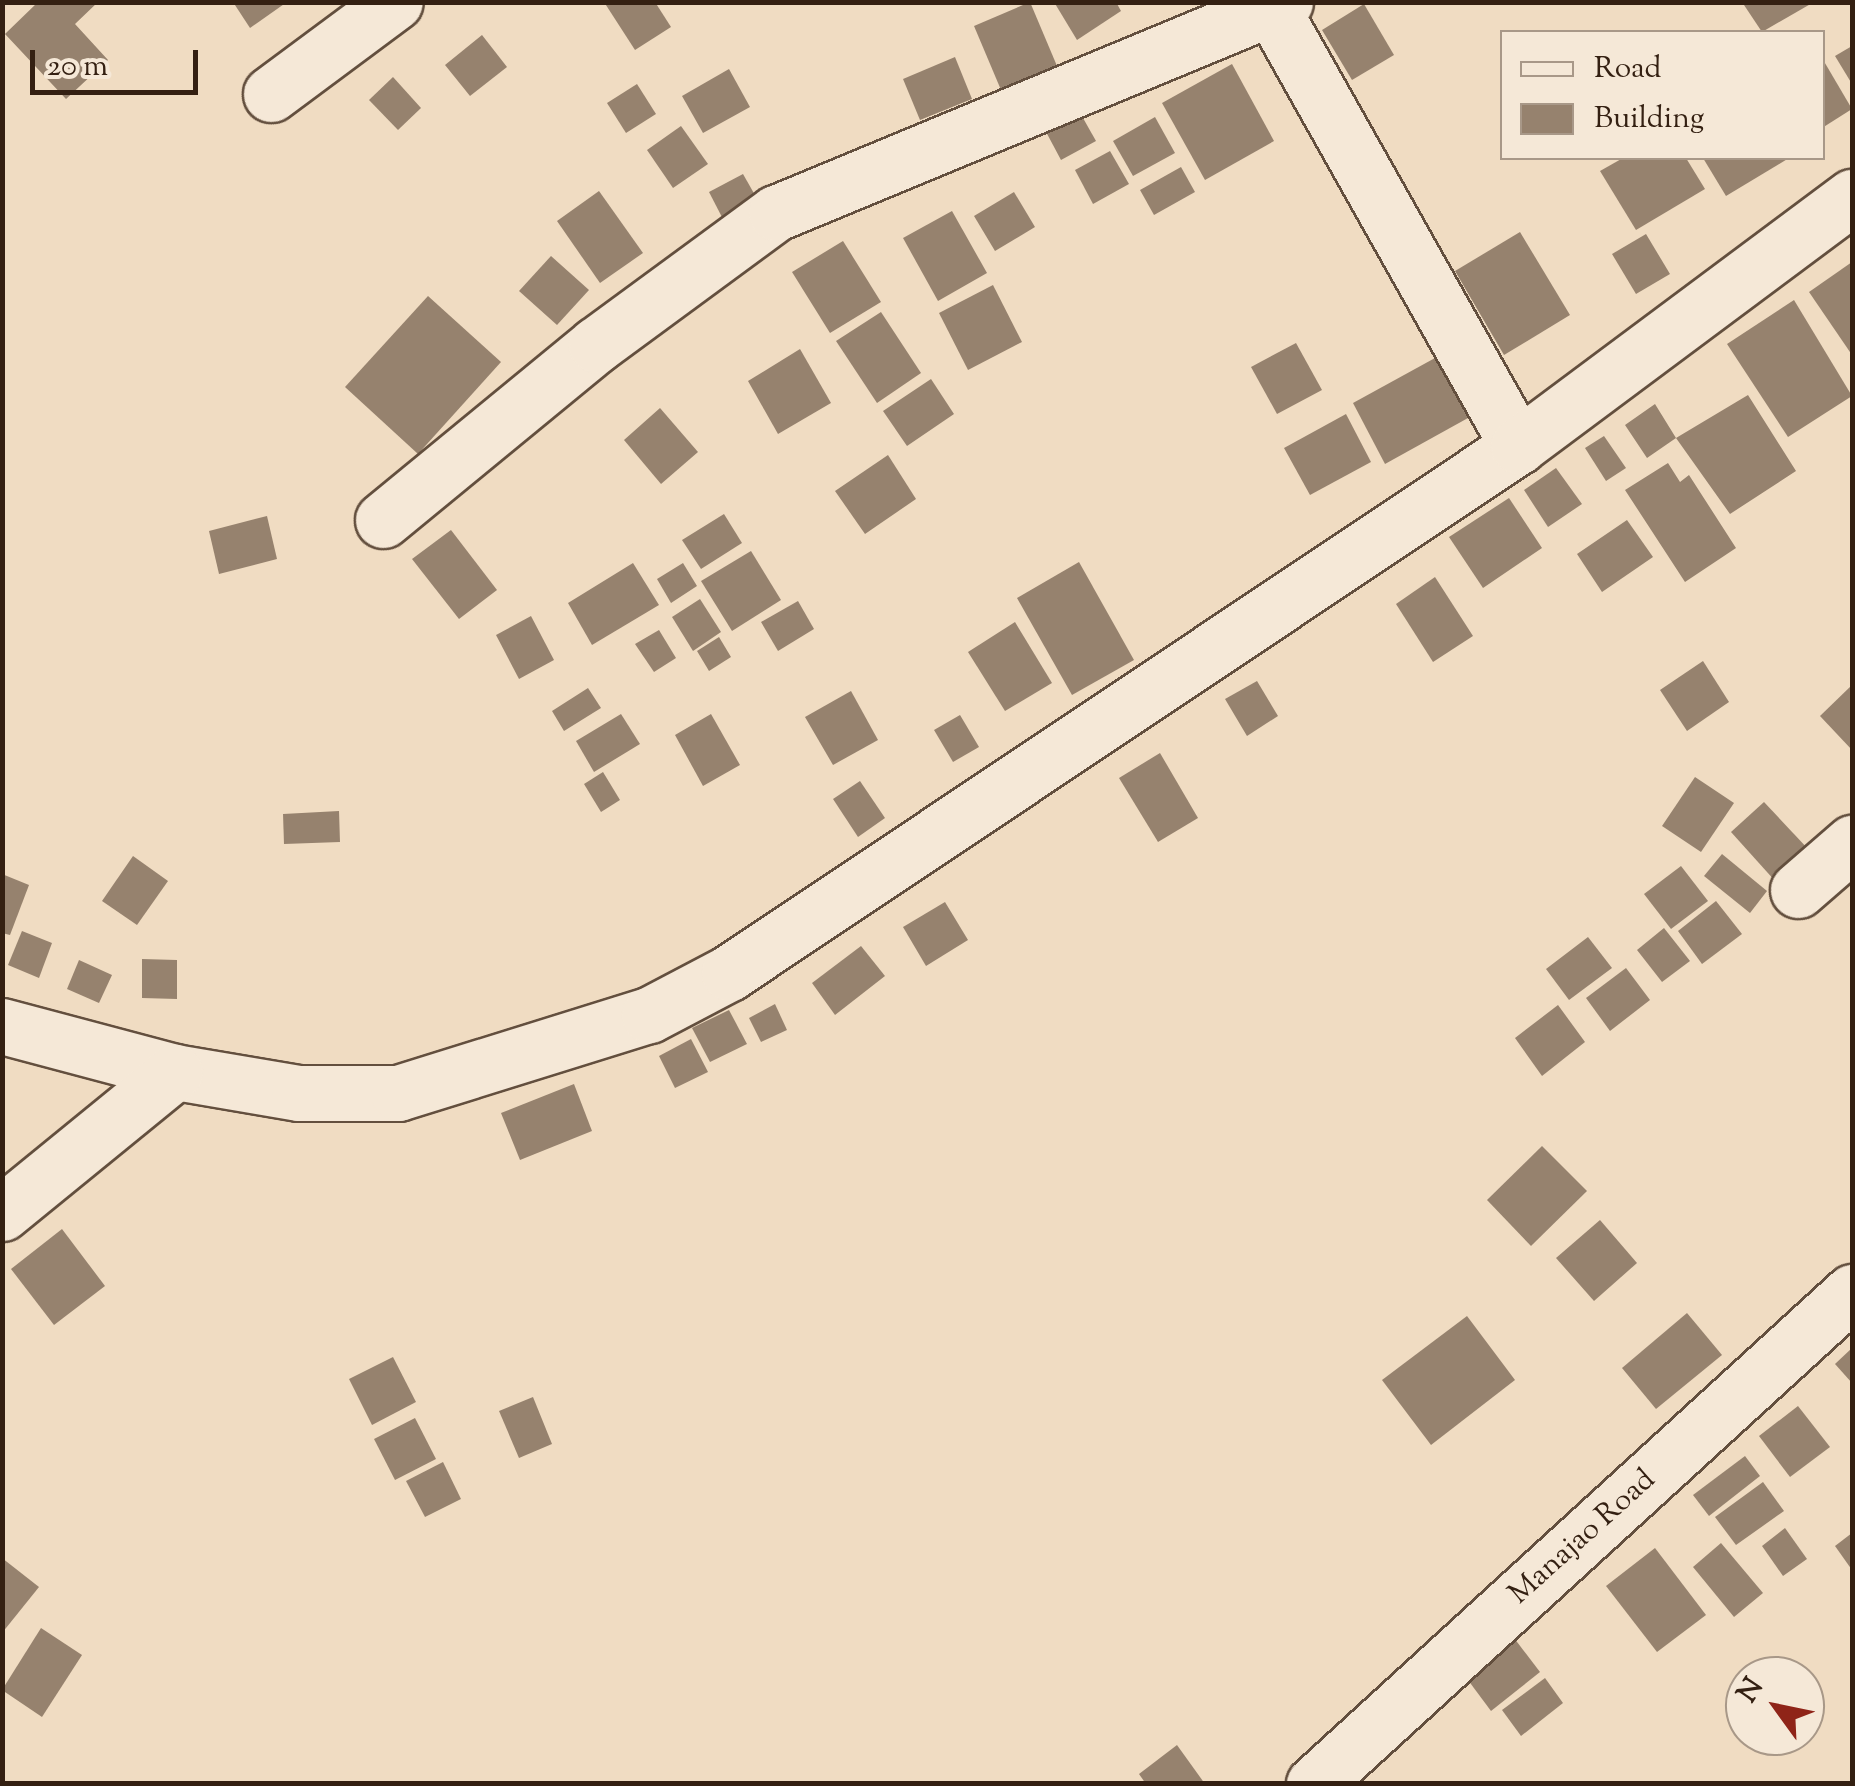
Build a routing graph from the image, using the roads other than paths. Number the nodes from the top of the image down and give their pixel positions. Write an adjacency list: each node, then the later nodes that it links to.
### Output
1 (395, 2): 3 (street)
2 (1276, 5): 5 (street); 6 (street)
3 (271, 94)
4 (1852, 197): 5 (street)
5 (1518, 446): 10 (street)
6 (383, 520)
7 (1852, 842): 8 (street)
8 (1798, 890)
9 (2, 1026): 10 (street)
10 (175, 1072): 11 (street)
11 (2, 1213)
12 (1852, 1292): 13 (street, Manajao Road)
13 (1314, 1784)

